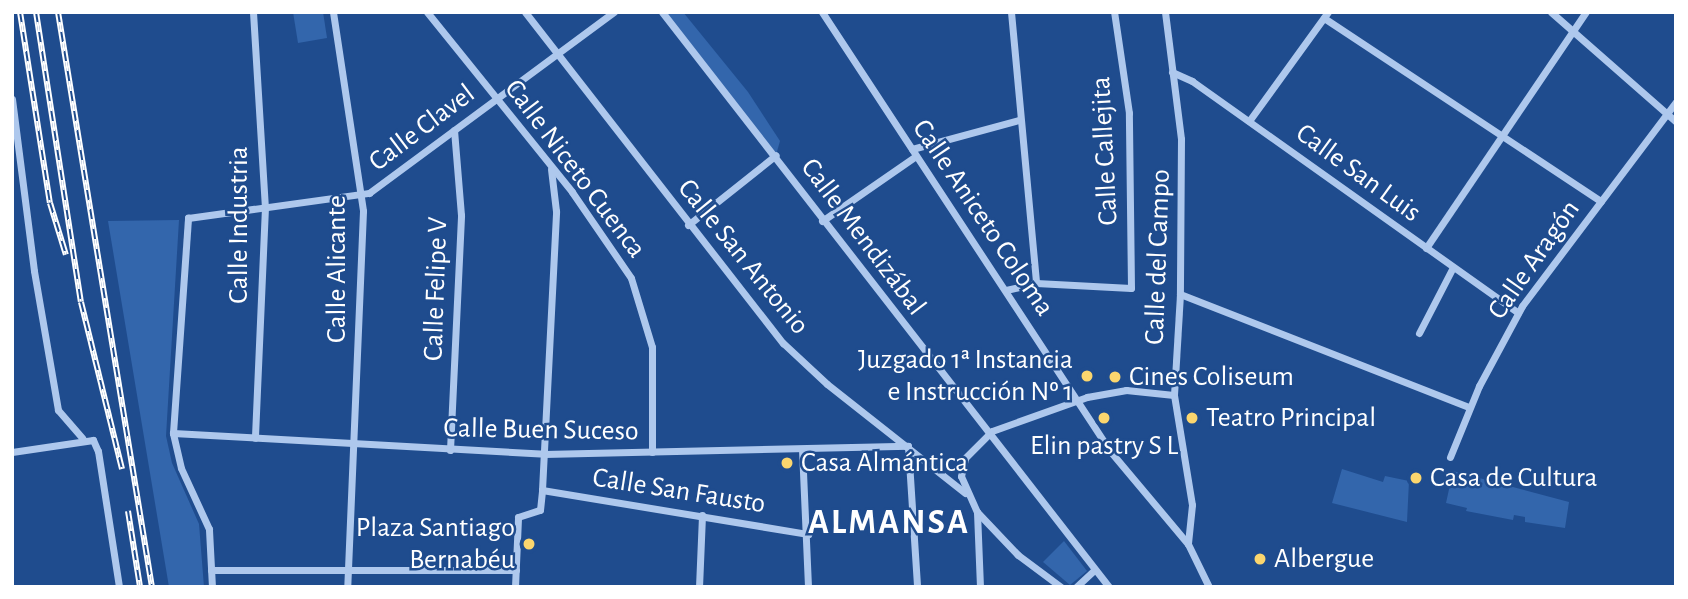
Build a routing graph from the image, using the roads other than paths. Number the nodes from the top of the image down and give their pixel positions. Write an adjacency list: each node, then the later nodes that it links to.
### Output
1 (253, 12): 31 (street, Calle Industria)
2 (333, 12): 29 (street, Calle Alicante)
3 (427, 12): 18 (street, Calle Niceto Cuenca)
4 (524, 12): 15 (street, Calle San Antonio)
5 (614, 12): 15 (street, Calle Clavel)
6 (662, 12): 27 (street, Calle Mendizábal)
7 (822, 12): 26 (street, Calle Aniceto Coloma)
8 (1011, 12): 21 (street)
9 (1114, 12): 36 (street, Calle Callejita)
10 (1165, 12): 16 (street, Calle del Campo)
11 (1551, 12): 14 (street)
12 (1586, 12): 14 (street)
13 (1326, 15): 22 (street); 25 (street)
14 (1573, 31): 20 (street); 25 (street)
15 (559, 54): 18 (street, Calle Clavel); 33 (street, Calle San Antonio)
16 (1172, 72): 22 (street, Calle San Luis); 38 (street, Calle del Campo)
17 (12, 99): 46 (street)
18 (497, 99): 24 (street, Calle Clavel); 28 (street, Calle Niceto Cuenca)
19 (1676, 102): 20 (street, Calle Aragón)
20 (1667, 114): 23 (street); 30 (street, Calle Aragón)
21 (1019, 120): 26 (street); 36 (street)
22 (1249, 121): 34 (street, Calle San Luis)
23 (1676, 122)
24 (454, 130): 29 (street, Calle Clavel); 51 (street, Calle Felipe V)
25 (1503, 136): 30 (street); 34 (street)
26 (914, 152): 32 (street); 37 (street, Calle Aniceto Coloma)
27 (776, 155): 32 (street, Calle Mendizábal); 33 (street)
28 (551, 168): 53 (street, Calle Niceto Cuenca); 54 (street)
29 (361, 195): 31 (street, Calle Clavel); 48 (street, Calle Alicante)
30 (1601, 201): 39 (street, Calle Aragón)
31 (265, 207): 44 (street, Calle Clavel); 47 (street, Calle Industria)
32 (822, 221): 45 (street, Calle Mendizábal)
33 (688, 225): 49 (street, Calle San Antonio)
34 (1426, 248): 35 (street, Calle San Luis)
35 (1453, 267): 39 (street, Calle San Luis); 40 (street)
36 (1036, 283): 37 (street)
37 (1006, 290): 42 (street, Calle Aniceto Coloma)
38 (1180, 294): 41 (street, Calle del Campo); 43 (street)
39 (1518, 313): 43 (street, Calle Aragón)
40 (1419, 333)
41 (1174, 395): 42 (street); 61 (street, Calle del Campo)
42 (1078, 400): 45 (street); 61 (street, Calle Aniceto Coloma)
43 (1469, 407): 55 (street, Calle Aragón)
44 (173, 433): 47 (street, Calle Buen Suceso); 63 (street)
45 (988, 434): 57 (street); 65 (street, Calle Mendizábal)
46 (82, 438): 52 (street); 66 (street)
47 (255, 439): 48 (street, Calle Buen Suceso)
48 (354, 444): 51 (street, Calle Buen Suceso); 62 (street, Calle Alicante)
49 (908, 446): 50 (street, Calle Buen Suceso); 57 (street, Calle San Antonio); 72 (street)
50 (802, 449): 53 (street, Calle Buen Suceso); 60 (street)
51 (450, 450): 54 (street, Calle Buen Suceso)
52 (12, 452)
53 (652, 452): 54 (street, Calle Buen Suceso)
54 (544, 454): 56 (street)
55 (1450, 457)
56 (542, 490): 59 (street, Calle San Fausto); 64 (street)
57 (965, 493): 58 (street)
58 (976, 512): 73 (street); 74 (street)
59 (702, 515): 60 (street, Calle San Fausto); 70 (street)
60 (808, 534): 71 (street)
61 (1188, 544): 77 (street, Calle Aniceto Coloma)
62 (348, 569): 63 (street); 64 (street); 68 (street, Calle Alicante)
63 (211, 570): 67 (street)
64 (516, 570): 69 (street)
65 (1094, 570): 75 (street); 76 (street, Calle Mendizábal)
66 (119, 587)
67 (212, 587)
68 (347, 587)
69 (515, 587)
70 (699, 587)
71 (808, 587)
72 (917, 587)
73 (980, 587)
74 (1061, 587)
75 (1076, 587)
76 (1109, 587)
77 (1209, 587)

